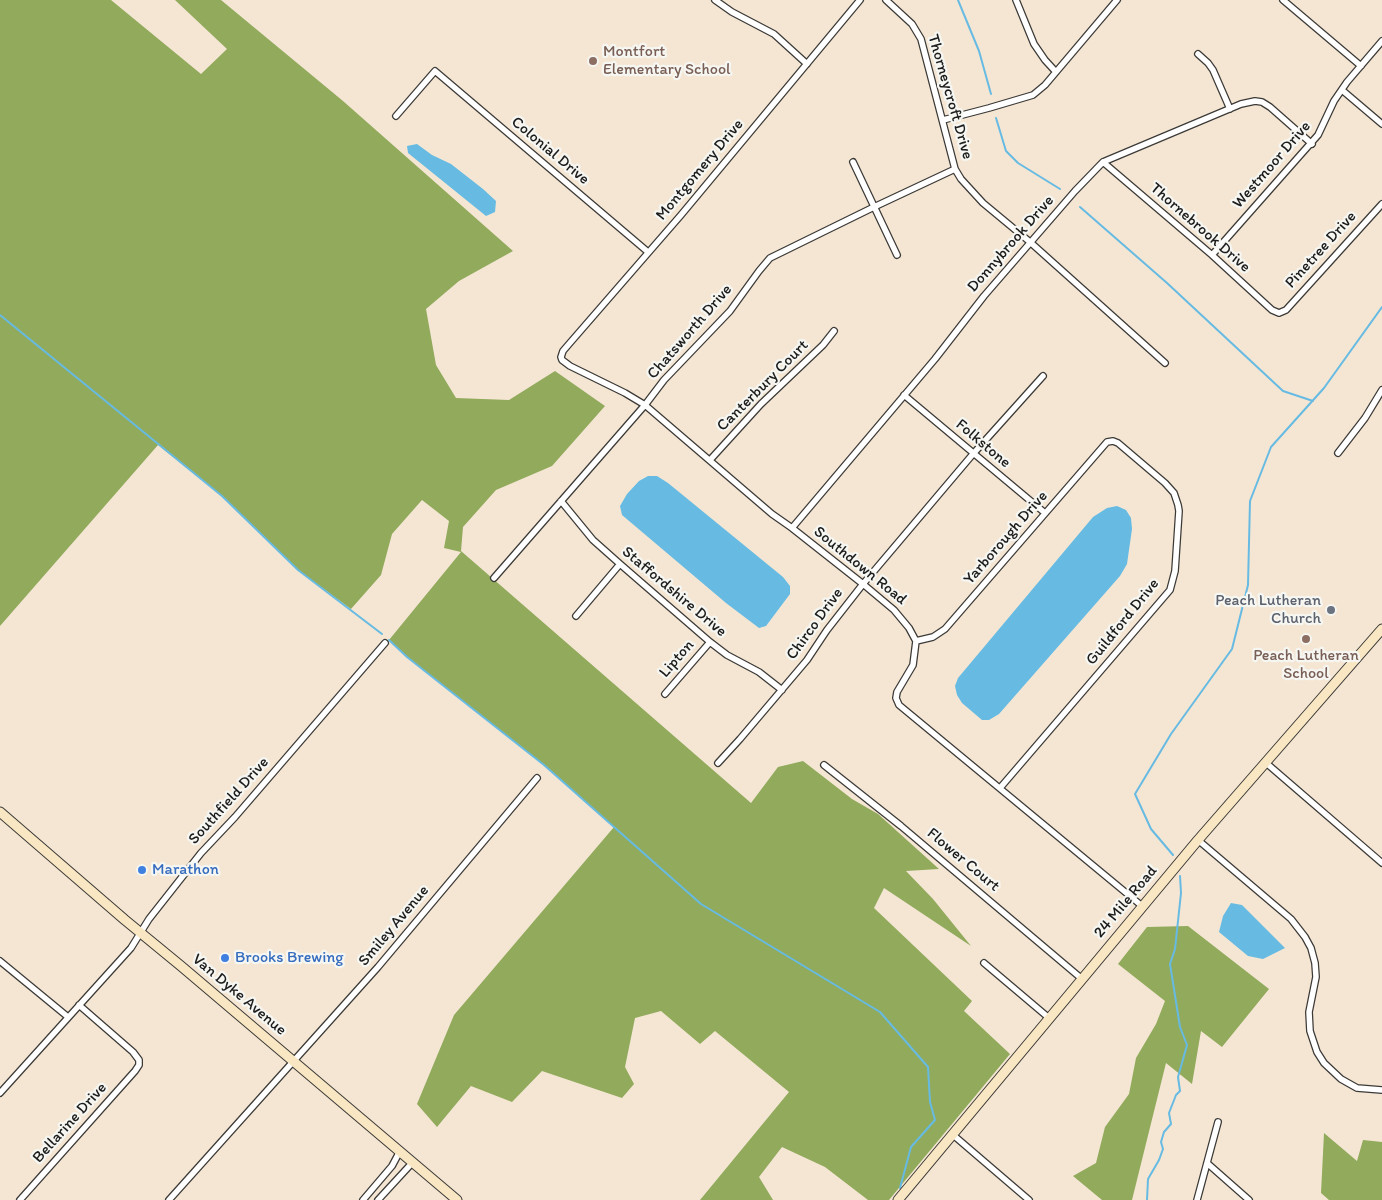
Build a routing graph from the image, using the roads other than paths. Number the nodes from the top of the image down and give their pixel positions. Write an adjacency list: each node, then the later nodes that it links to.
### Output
1 (715, 0): 9 (street)
2 (860, 0): 9 (street, Montgomery Drive)
3 (886, 0): 15 (street, Thorneycroft Drive)
4 (1016, 0): 11 (street)
5 (1117, 0): 11 (street)
6 (1283, 0): 10 (street)
7 (1382, 41): 10 (street, Westmoor Drive)
8 (1198, 54): 13 (street)
9 (808, 64): 24 (street, Montgomery Drive)
10 (1361, 66): 12 (street, Westmoor Drive)
11 (1056, 72): 15 (street)
12 (1342, 90): 16 (street); 17 (street, Westmoor Drive)
13 (1230, 109): 17 (street, Donnybrook Drive); 19 (street, Donnybrook Drive)
14 (396, 116): 24 (street, Colonial Drive)
15 (943, 120): 20 (street, Thorneycroft Drive)
16 (1382, 124)
17 (1312, 144): 26 (street, Westmoor Drive)
18 (853, 162): 22 (street)
19 (1103, 162): 23 (street, Donnybrook Drive); 26 (street, Thornebrook Drive)
20 (956, 170): 22 (street, Chatsworth Drive); 23 (street, Thorneycroft Drive)
21 (1382, 204): 27 (street, Pinetree Drive)
22 (874, 206): 25 (street); 34 (street, Chatsworth Drive)
23 (1030, 242): 30 (street, Thorneycroft Drive); 33 (street, Donnybrook Drive)
24 (648, 252): 29 (street, Montgomery Drive)
25 (897, 255)
26 (1212, 255): 27 (street, Thornebrook Drive)
27 (1279, 313)
28 (834, 331): 38 (street, Canterbury Court)
29 (561, 357): 34 (street, Southdown Road)
30 (1165, 363)
31 (1043, 376): 37 (street, Chirco Drive)
32 (1382, 390): 36 (street)
33 (904, 395): 37 (street, Folkstone); 41 (street, Donnybrook Drive)
34 (645, 405): 38 (street, Southdown Road); 39 (street, Chatsworth Drive)
35 (1110, 440): 40 (street, Yarborough Drive); 56 (street, Guildford Drive)
36 (1338, 453)
37 (972, 454): 40 (street, Folkstone); 44 (street, Chirco Drive)
38 (710, 460): 41 (street, Southdown Road)
39 (561, 501): 42 (street, Staffordshire Drive); 43 (street, Chatsworth Drive)
40 (1045, 513): 47 (street, Yarborough Drive)
41 (792, 528): 44 (street, Southdown Road)
42 (620, 564): 45 (street); 48 (street, Staffordshire Drive)
43 (494, 578)
44 (863, 584): 47 (street, Southdown Road); 50 (street, Chirco Drive)
45 (576, 616)
46 (1382, 629): 52 (street, 24 Mile Road)
47 (916, 641): 56 (street)
48 (710, 642): 50 (street, Staffordshire Drive); 51 (street, Lipton)
49 (385, 644): 61 (street, Southfield Drive)
50 (782, 690): 53 (street, Chirco Drive)
51 (665, 694)
52 (1265, 762): 58 (street, 24 Mile Road); 59 (street)
53 (718, 764)
54 (824, 766): 64 (street, Flower Court)
55 (538, 778): 68 (street, Smiley Avenue)
56 (1000, 788): 60 (street)
57 (0, 812): 61 (street, Van Dyke Avenue)
58 (1198, 840): 60 (street, 24 Mile Road); 69 (street)
59 (1382, 863)
60 (1142, 906): 64 (street, 24 Mile Road)
61 (141, 934): 65 (street, Southfield Drive); 68 (street, Van Dyke Avenue)
62 (0, 961): 66 (street)
63 (984, 963): 67 (street)
64 (1082, 978): 67 (street, 24 Mile Road)
65 (79, 1006): 66 (street, Southfield Drive); 76 (street, Bellarine Drive)
66 (68, 1017): 70 (street, Southfield Drive)
67 (1049, 1018): 72 (street, 24 Mile Road)
68 (293, 1060): 73 (street, Van Dyke Avenue); 77 (street, Smiley Avenue)
69 (1382, 1090)
70 (0, 1093)
71 (1218, 1122): 75 (street)
72 (952, 1134): 81 (street, 24 Mile Road); 82 (street)
73 (400, 1151): 74 (street, Van Dyke Avenue); 78 (street)
74 (413, 1162): 79 (street); 80 (street, Van Dyke Avenue)
75 (1206, 1163): 83 (street); 84 (street)
76 (20, 1200)
77 (169, 1200)
78 (363, 1200)
79 (378, 1200)
80 (457, 1200)
81 (898, 1200)
82 (1028, 1200)
83 (1197, 1200)
84 (1249, 1200)

